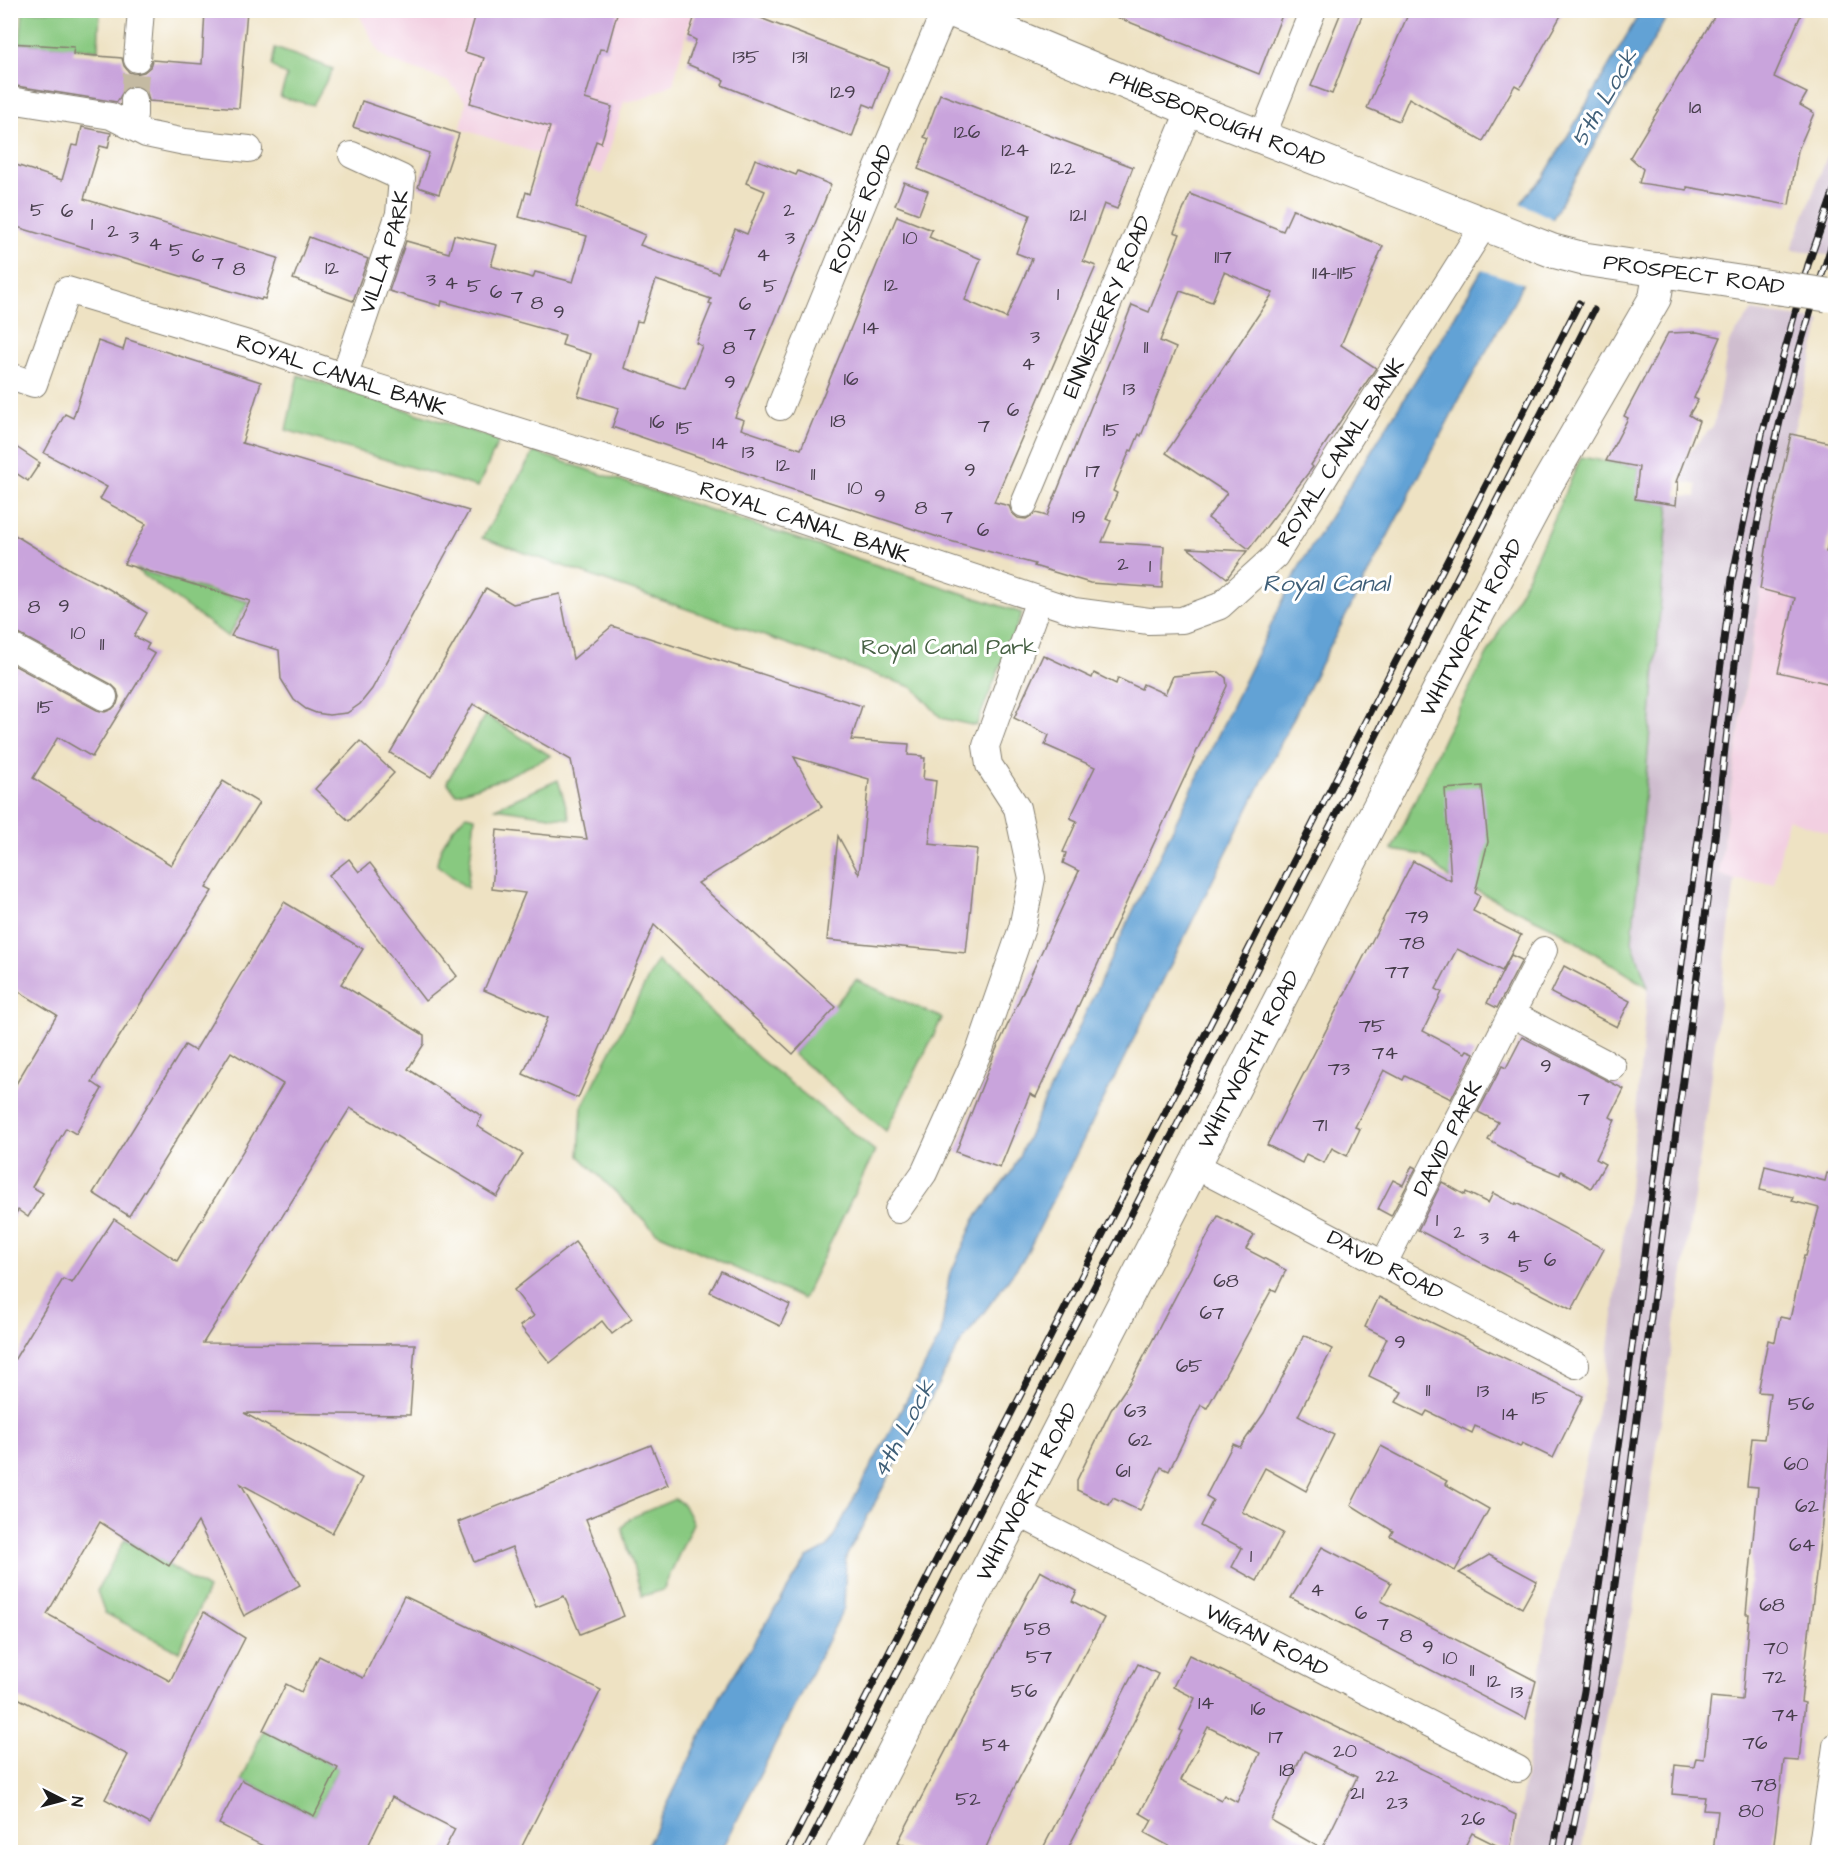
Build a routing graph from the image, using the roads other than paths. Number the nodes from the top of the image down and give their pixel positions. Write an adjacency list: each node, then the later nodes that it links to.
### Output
1 (141, 10): 5 (street)
2 (945, 10): 19 (street, ROYSE ROAD)
3 (1313, 10): 10 (street)
4 (970, 14): 8 (main road, PHIBSBOROUGH ROAD)
5 (137, 59)
6 (10, 100): 9 (street)
7 (134, 100): 9 (street)
8 (1190, 109): 10 (main road, PHIBSBOROUGH ROAD); 20 (street, ENNISKERRY ROAD)
9 (129, 125): 11 (street)
10 (1263, 137): 13 (main road, PHIBSBOROUGH ROAD)
11 (249, 149)
12 (352, 155): 18 (street, VILLA PARK)
13 (1484, 225): 14 (main road, PHIBSBOROUGH ROAD); 21 (street, ROYAL CANAL BANK)
14 (1553, 251): 15 (main road, PROSPECT ROAD)
15 (1660, 269): 16 (main road, PROSPECT ROAD, bridge); 27 (street, WHITWORTH ROAD)
16 (1832, 296)
17 (10, 376): 18 (street, ROYAL CANAL BANK)
18 (344, 376): 21 (street, ROYAL CANAL BANK)
19 (780, 407)
20 (1024, 504)
21 (1039, 600): 28 (street)
22 (10, 646): 23 (street)
23 (104, 697)
24 (1544, 950): 25 (street, DAVID PARK)
25 (1512, 1014): 26 (street); 29 (street, DAVID PARK)
26 (1613, 1067)
27 (1194, 1165): 29 (street, DAVID ROAD); 31 (street, WHITWORTH ROAD)
28 (898, 1210)
29 (1384, 1263): 30 (street, DAVID ROAD)
30 (1576, 1365)
31 (1016, 1512): 33 (street, WIGAN ROAD); 35 (street, WHITWORTH ROAD)
32 (1836, 1746): 34 (street)
33 (1518, 1769)
34 (1830, 1825): 36 (street)
35 (846, 1851)
36 (1821, 1852)

